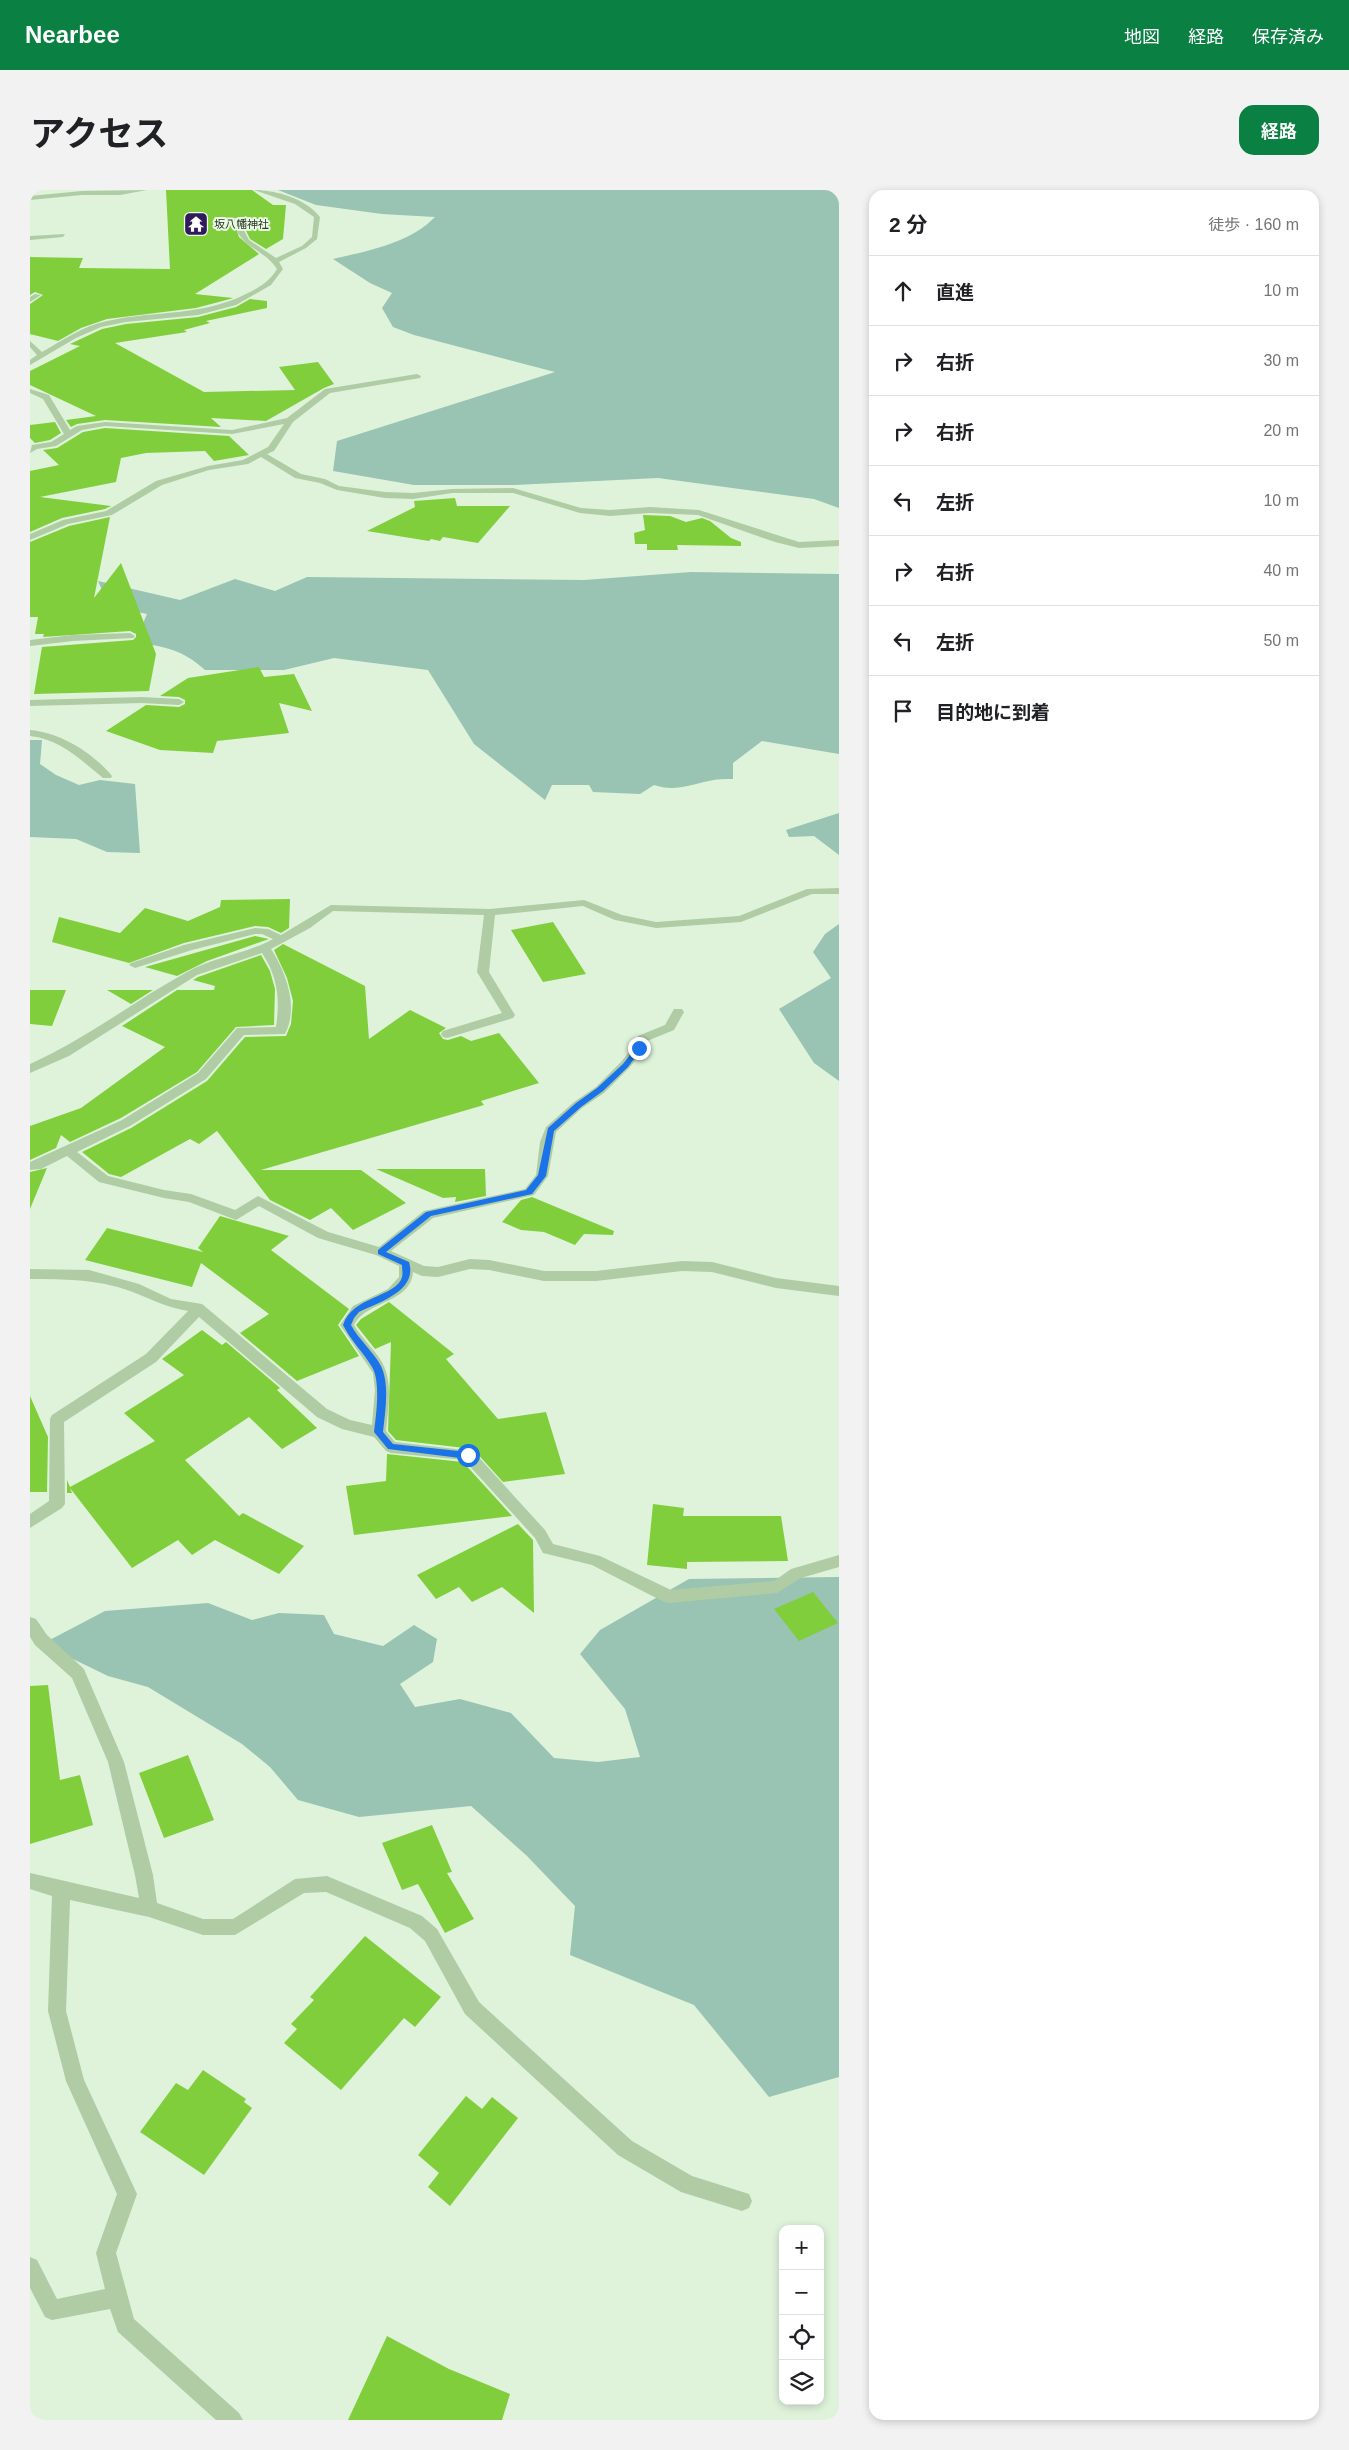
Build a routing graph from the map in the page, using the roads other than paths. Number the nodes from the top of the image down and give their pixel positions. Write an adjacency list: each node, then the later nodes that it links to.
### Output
1 (144, 190): 3 (street)
2 (256, 190): 7 (street)
3 (30, 198)
4 (236, 220): 7 (street)
5 (63, 235): 6 (street)
6 (30, 238)
7 (276, 261): 9 (street)
8 (30, 343): 9 (street)
9 (41, 355): 10 (street)
10 (30, 363)
11 (417, 376): 13 (street)
12 (31, 391): 14 (street)
13 (290, 420): 14 (street); 16 (street)
14 (68, 435): 15 (street)
15 (30, 451)
16 (262, 454): 17 (street); 18 (street)
17 (30, 537)
18 (839, 543)
19 (130, 636): 20 (street)
20 (30, 643)
21 (30, 702): 22 (street)
22 (179, 702)
23 (30, 733): 24 (street)
24 (107, 776)
25 (839, 891): 26 (street)
26 (490, 912): 27 (street); 31 (street)
27 (281, 939): 28 (street); 29 (street)
28 (265, 948): 32 (street); 33 (street)
29 (135, 965)
30 (678, 1012): 35 (street)
31 (447, 1034)
32 (30, 1069)
33 (68, 1151): 34 (street); 35 (street)
34 (30, 1166)
35 (380, 1252): 36 (street)
36 (406, 1264): 38 (street); 40 (street)
37 (30, 1274): 39 (street)
38 (839, 1291)
39 (198, 1310): 40 (street); 41 (street)
40 (379, 1432): 42 (street)
41 (30, 1522)
42 (839, 1561)
43 (30, 1624): 46 (street)
44 (30, 1881): 45 (street)
45 (61, 1890): 46 (street); 49 (street)
46 (149, 1909): 47 (street)
47 (742, 2201)
48 (30, 2267): 49 (street)
49 (118, 2297): 50 (street)
50 (232, 2420)

